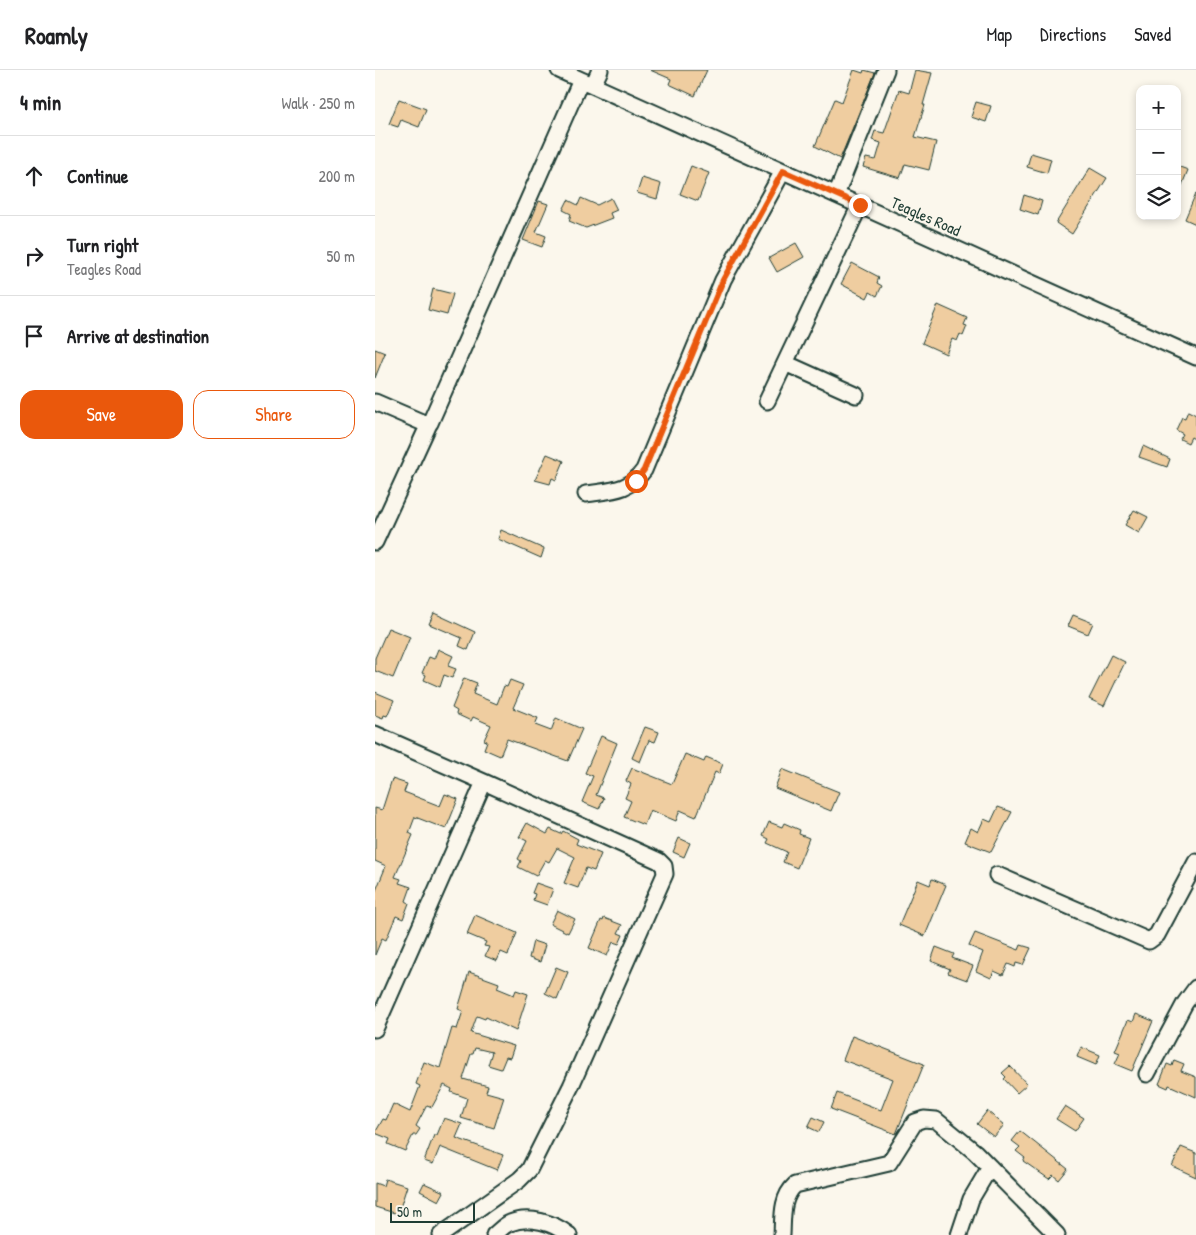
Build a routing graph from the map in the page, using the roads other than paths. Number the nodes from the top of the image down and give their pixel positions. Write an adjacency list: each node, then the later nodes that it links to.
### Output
1 (559, 70): 4 (street, Teagles Road)
2 (599, 70): 4 (street)
3 (885, 70): 6 (street)
4 (587, 82): 5 (street, Teagles Road); 13 (street)
5 (783, 171): 6 (street, Teagles Road); 14 (street)
6 (836, 195): 7 (street, Teagles Road)
7 (860, 205): 8 (street, Teagles Road); 9 (street)
8 (1196, 357)
9 (785, 363): 10 (street); 11 (street)
10 (856, 395)
11 (767, 401)
12 (375, 402): 13 (street)
13 (429, 424): 15 (street)
14 (586, 494)
15 (375, 542)
16 (375, 734): 17 (street)
17 (484, 782): 21 (street); 24 (street)
18 (1196, 862): 19 (street)
19 (997, 875)
20 (1196, 988): 22 (street)
21 (375, 1029)
22 (1147, 1074)
23 (990, 1167): 27 (street); 28 (street); 29 (street)
24 (441, 1235)
25 (494, 1235): 26 (street)
26 (569, 1235)
27 (782, 1235)
28 (959, 1235)
29 (1057, 1235)

